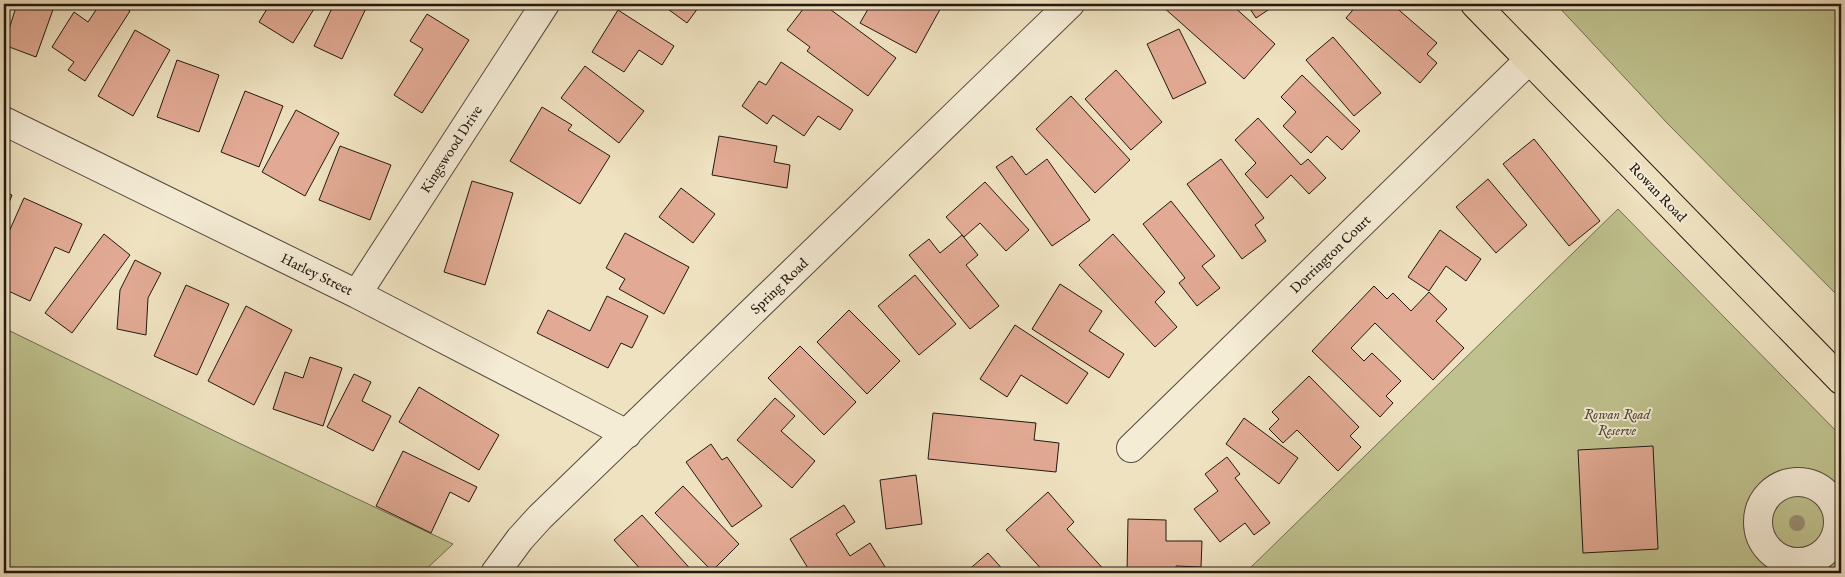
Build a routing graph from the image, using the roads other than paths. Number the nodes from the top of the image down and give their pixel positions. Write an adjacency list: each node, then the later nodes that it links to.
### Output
1 (1070, 4): 8 (street, Spring Road)
2 (1475, 4): 4 (main road, Rowan Road)
3 (540, 5): 6 (street, Kingswood Drive)
4 (1529, 60): 7 (main road, Rowan Road); 9 (street, Dorrington Court)
5 (4, 121): 6 (street, Harley Street)
6 (357, 294): 8 (street, Harley Street)
7 (1841, 380)
8 (627, 434): 10 (street, Spring Road)
9 (1131, 448)
10 (495, 573)

